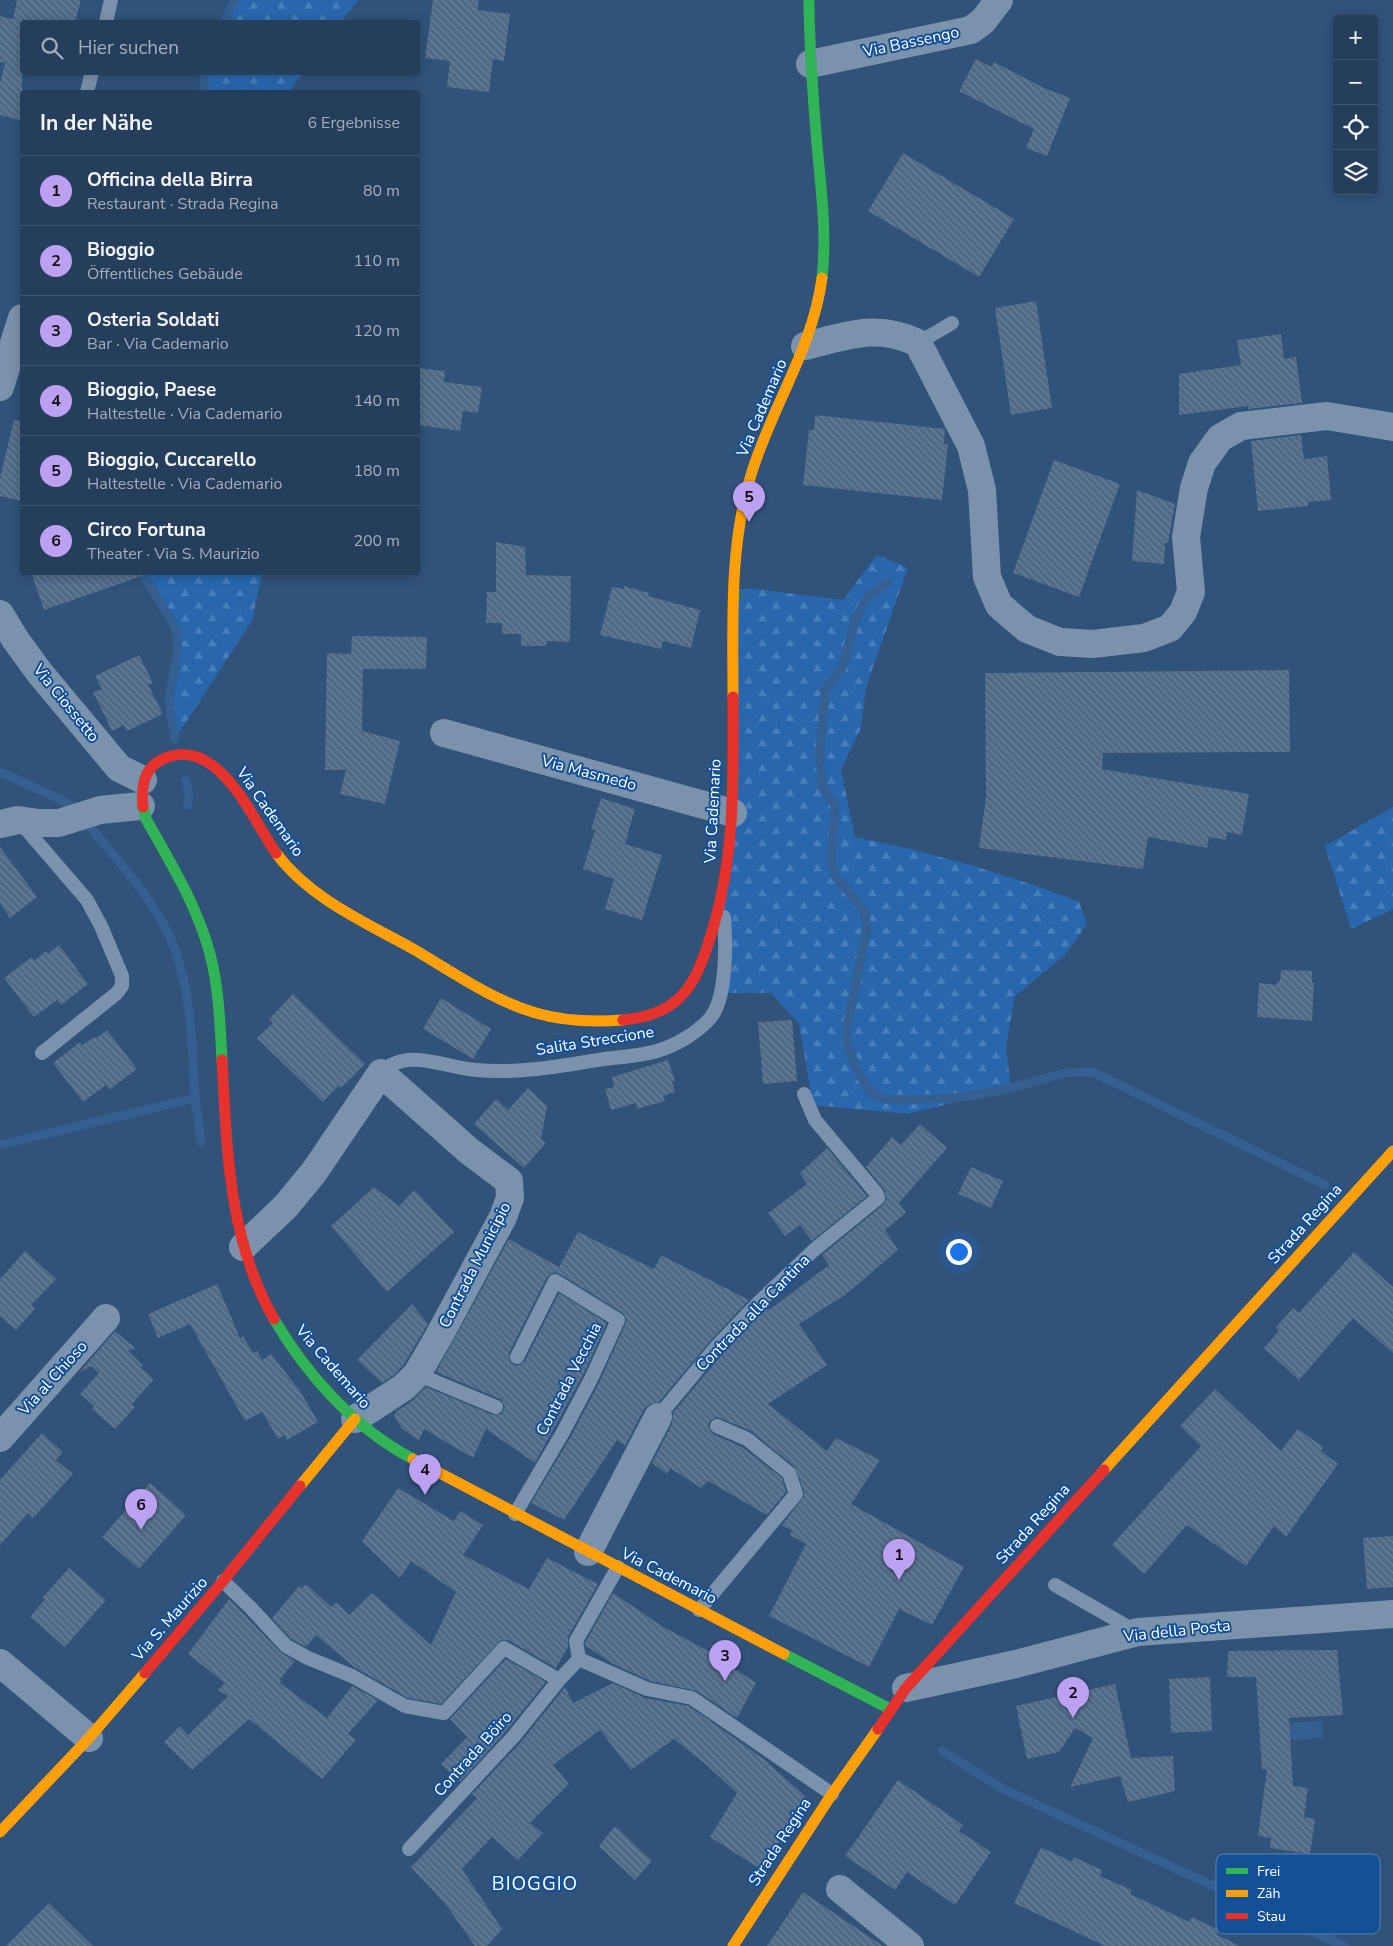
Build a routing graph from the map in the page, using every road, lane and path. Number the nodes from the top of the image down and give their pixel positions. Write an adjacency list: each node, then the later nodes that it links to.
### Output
1 (112, 0): 4 (lane)
2 (809, 0): 5 (street, Via Cademario)
3 (999, 0): 5 (street, Via Bassengo)
4 (107, 20)
5 (810, 64): 11 (street, Via Cademario)
6 (91, 75): 7 (lane)
7 (88, 90)
8 (20, 324): 12 (street)
9 (952, 324): 10 (lane)
10 (918, 343): 11 (street); 13 (street)
11 (806, 346): 17 (street, Via Cademario)
12 (0, 387)
13 (1393, 427)
14 (0, 614): 16 (street, Via Ciossetto)
15 (444, 733): 17 (street, Via Masmedo)
16 (142, 793): 18 (street); 19 (street, Via Cademario); 24 (street, Via Cademario)
17 (733, 813): 19 (street, Via Cademario)
18 (6, 816): 20 (lane)
19 (722, 892): 21 (lane, Salita Streccione)
20 (42, 1053)
21 (381, 1073): 24 (street); 27 (street, Contrada Municipio)
22 (804, 1094): 29 (lane, Contrada alla Cantina)
23 (1393, 1151): 44 (street, Strada Regina)
24 (244, 1247): 30 (street, Via Cademario)
25 (106, 1318): 32 (street, Via al Chioso)
26 (517, 1357): 33 (lane, Contrada Vecchia)
27 (417, 1374): 28 (lane); 30 (street, Contrada Municipio)
28 (496, 1407)
29 (658, 1417): 34 (street, Contrada alla Cantina)
30 (355, 1418): 33 (street, Via Cademario); 36 (street, Via S. Maurizio)
31 (717, 1426): 38 (lane)
32 (0, 1438)
33 (515, 1514): 34 (street, Via Cademario)
34 (588, 1552): 35 (street, Via Cademario)
35 (618, 1568): 38 (street, Via Cademario); 41 (lane)
36 (223, 1582): 43 (lane); 45 (street, Via S. Maurizio)
37 (1055, 1585): 40 (lane)
38 (699, 1610): 44 (street, Via Cademario)
39 (1393, 1614): 40 (street, Via della Posta)
40 (1138, 1632): 44 (street, Via della Posta)
41 (579, 1659): 43 (lane, Contrada Böiro); 46 (lane)
42 (0, 1663): 45 (street)
43 (559, 1680): 48 (lane, Contrada Böiro)
44 (898, 1699): 46 (street, Strada Regina)
45 (89, 1738): 47 (street, Via S. Maurizio)
46 (832, 1794): 50 (street, Strada Regina)
47 (0, 1832)
48 (409, 1849)
49 (840, 1889): 51 (street)
50 (733, 1946)
51 (910, 1946)

